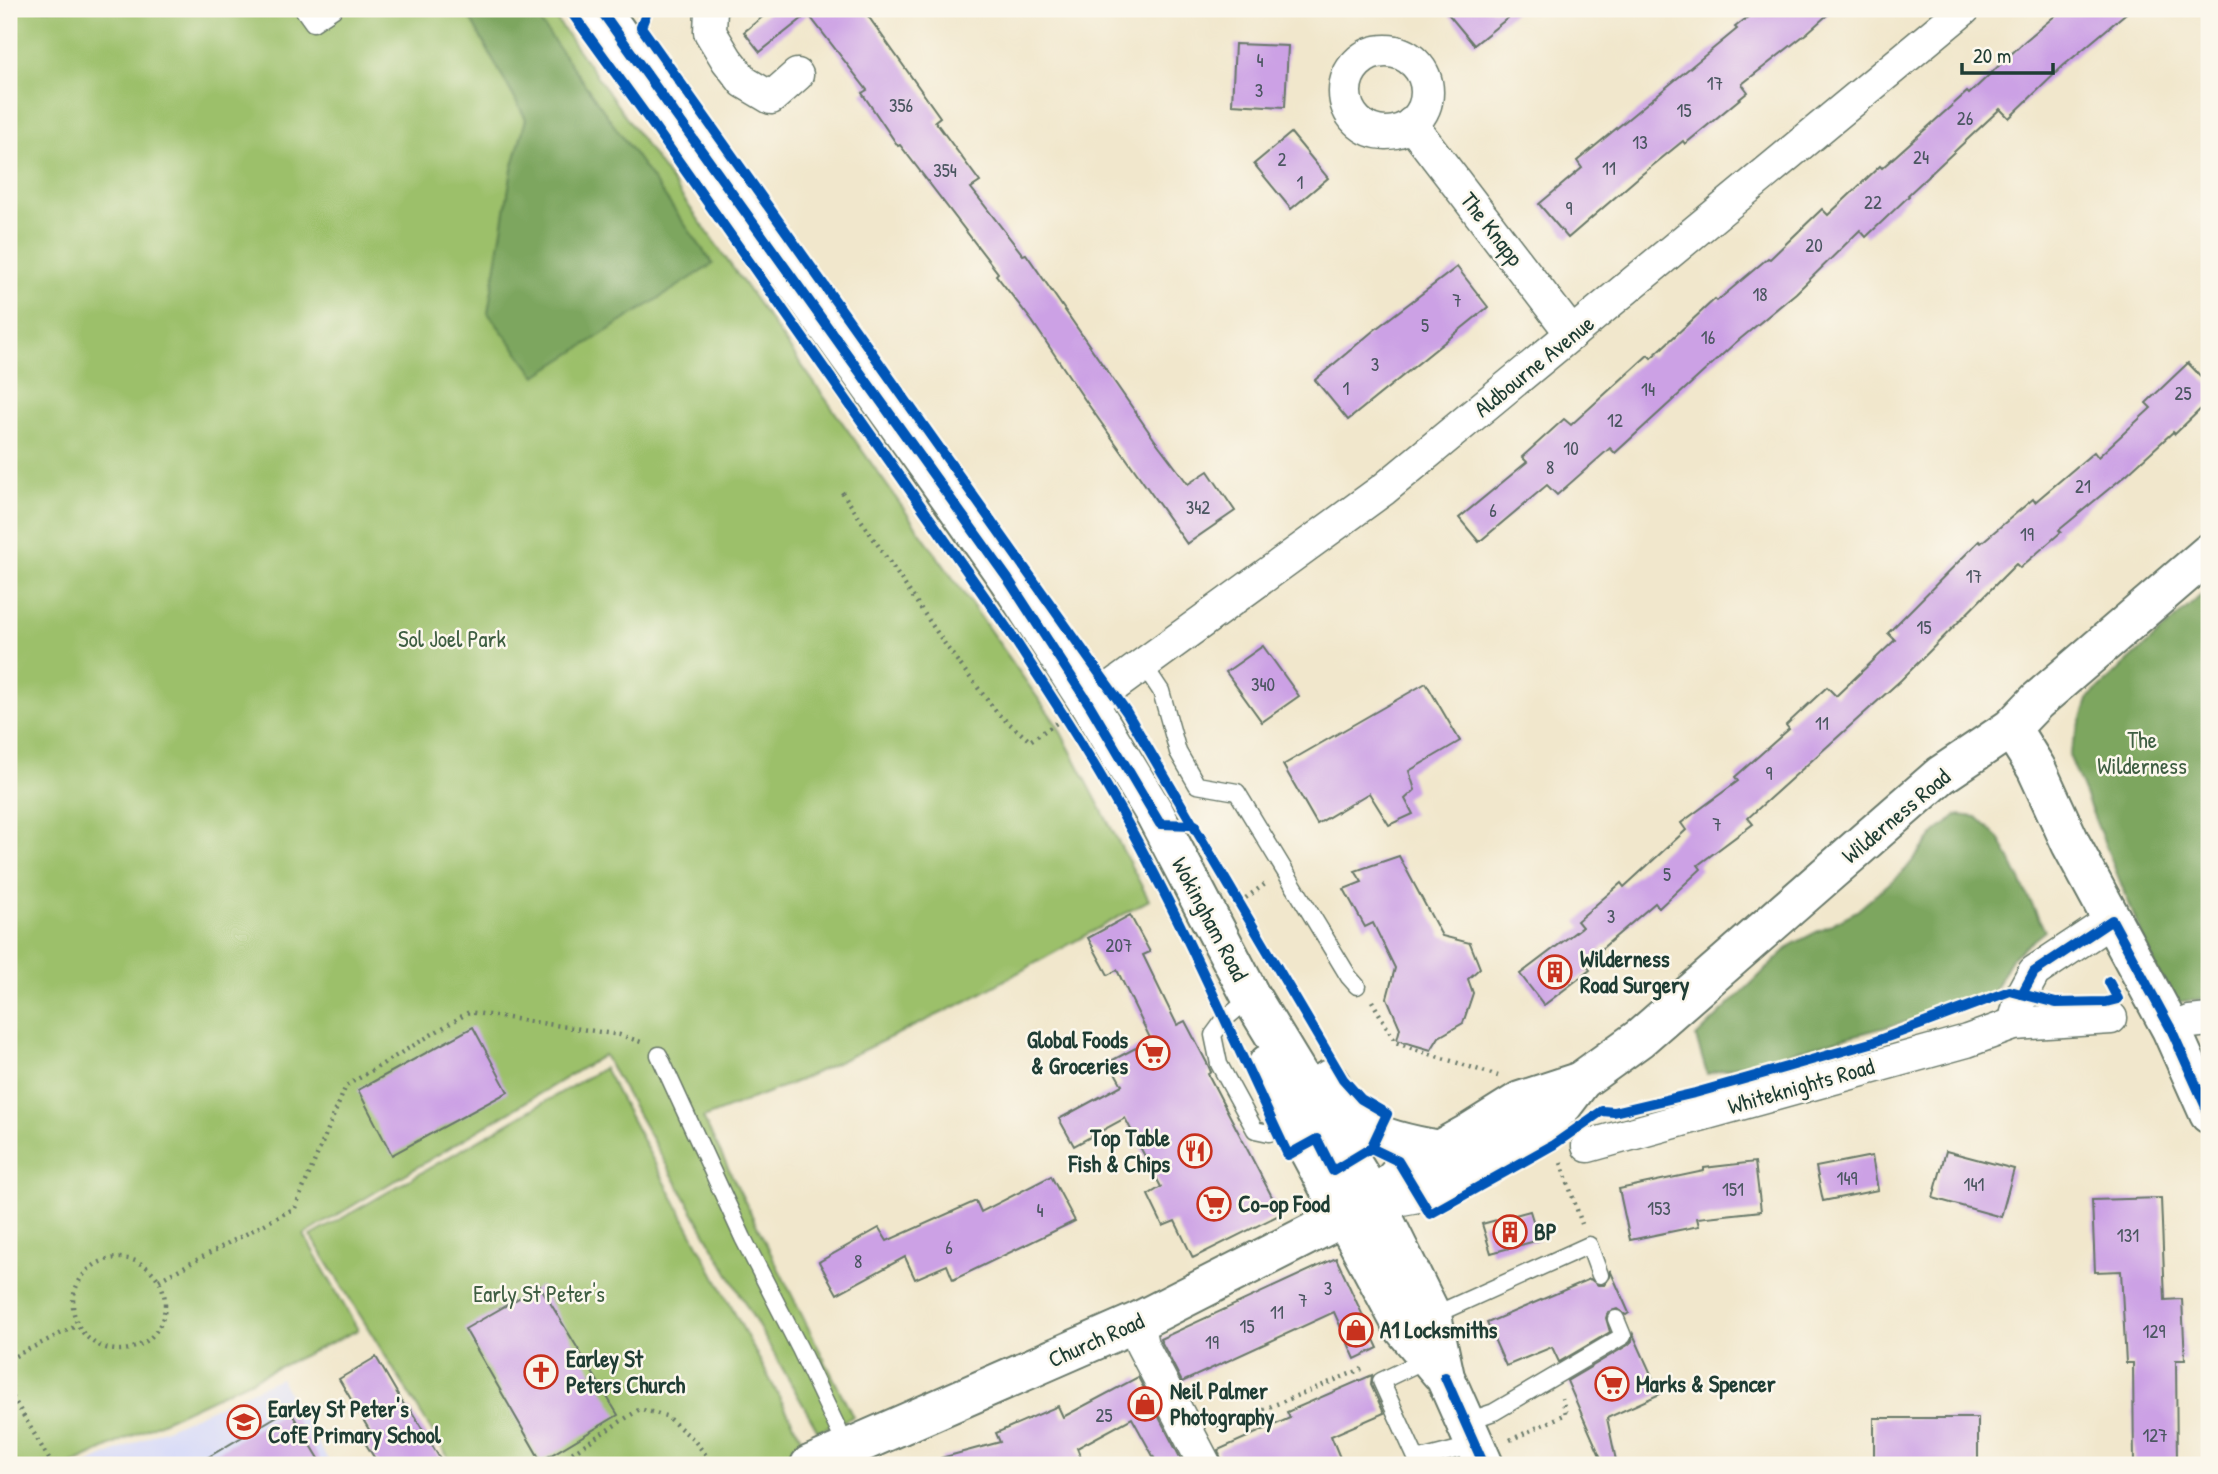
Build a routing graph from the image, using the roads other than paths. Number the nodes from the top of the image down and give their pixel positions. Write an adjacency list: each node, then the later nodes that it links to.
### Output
1 (303, 9): 2 (lane)
2 (334, 9)
3 (711, 9): 6 (street)
4 (1952, 12): 8 (street, Aldbourne Avenue)
5 (612, 14): 11 (main road, Wokingham Road)
6 (797, 75)
7 (1411, 124): 8 (street, The Knapp)
8 (1573, 334): 10 (street, Aldbourne Avenue)
9 (2209, 553): 12 (main road, Wilderness Road)
10 (1143, 664): 11 (street, Aldbourne Avenue); 14 (lane)
11 (1077, 711): 15 (main road, Wokingham Road)
12 (2011, 728): 13 (main road); 21 (main road, Wilderness Road)
13 (2112, 920): 18 (street); 19 (main road)
14 (1357, 986)
15 (1251, 998): 24 (main road); 25 (main road, Wokingham Road); 25 (main road, Wokingham Road)
16 (2111, 1018): 18 (street, Whiteknights Road)
17 (2209, 1020): 19 (street)
18 (2014, 1024): 23 (street, Whiteknights Road)
19 (2171, 1029): 22 (main road)
20 (659, 1055): 32 (lane)
21 (1582, 1080): 24 (main road, Wilderness Road); 25 (main road, Wilderness Road)
22 (2207, 1096)
23 (1588, 1146)
24 (1438, 1150): 25 (main road, Wilderness Road)
25 (1360, 1209): 27 (main road, Wokingham Road); 29 (main road, Church Road); 30 (main road, Wokingham Road)
26 (1600, 1275): 27 (lane)
27 (1432, 1316): 30 (main road, Wokingham Road)
28 (1616, 1319): 31 (lane)
29 (1137, 1322): 32 (main road, Church Road); 33 (street)
30 (1436, 1368): 31 (main road, Wokingham Road); 31 (lane)
31 (1483, 1444)
32 (848, 1450): 34 (main road, Church Road)
33 (1198, 1452)
34 (810, 1465)

